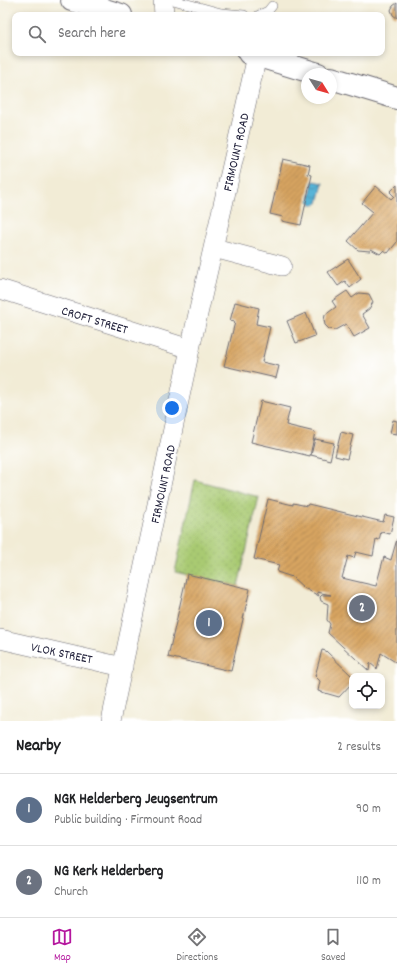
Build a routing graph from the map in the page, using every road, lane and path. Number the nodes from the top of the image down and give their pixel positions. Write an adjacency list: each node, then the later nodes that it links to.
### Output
1 (72, 0): 5 (street)
2 (163, 0): 6 (street)
3 (173, 0): 7 (lane)
4 (272, 6): 8 (lane)
5 (111, 12)
6 (164, 12)
7 (217, 12)
8 (266, 12)
9 (253, 56): 14 (street, FIRMOUNT ROAD)
10 (260, 56): 11 (street)
11 (301, 69)
12 (337, 80): 13 (street)
13 (397, 98)
14 (214, 248): 15 (street); 17 (street, FIRMOUNT ROAD)
15 (282, 266)
16 (0, 289): 17 (street, CROFT STREET)
17 (190, 349): 19 (street, FIRMOUNT ROAD)
18 (0, 639): 19 (street, VLOK STREET)
19 (123, 667): 20 (street, FIRMOUNT ROAD)
20 (111, 721)

